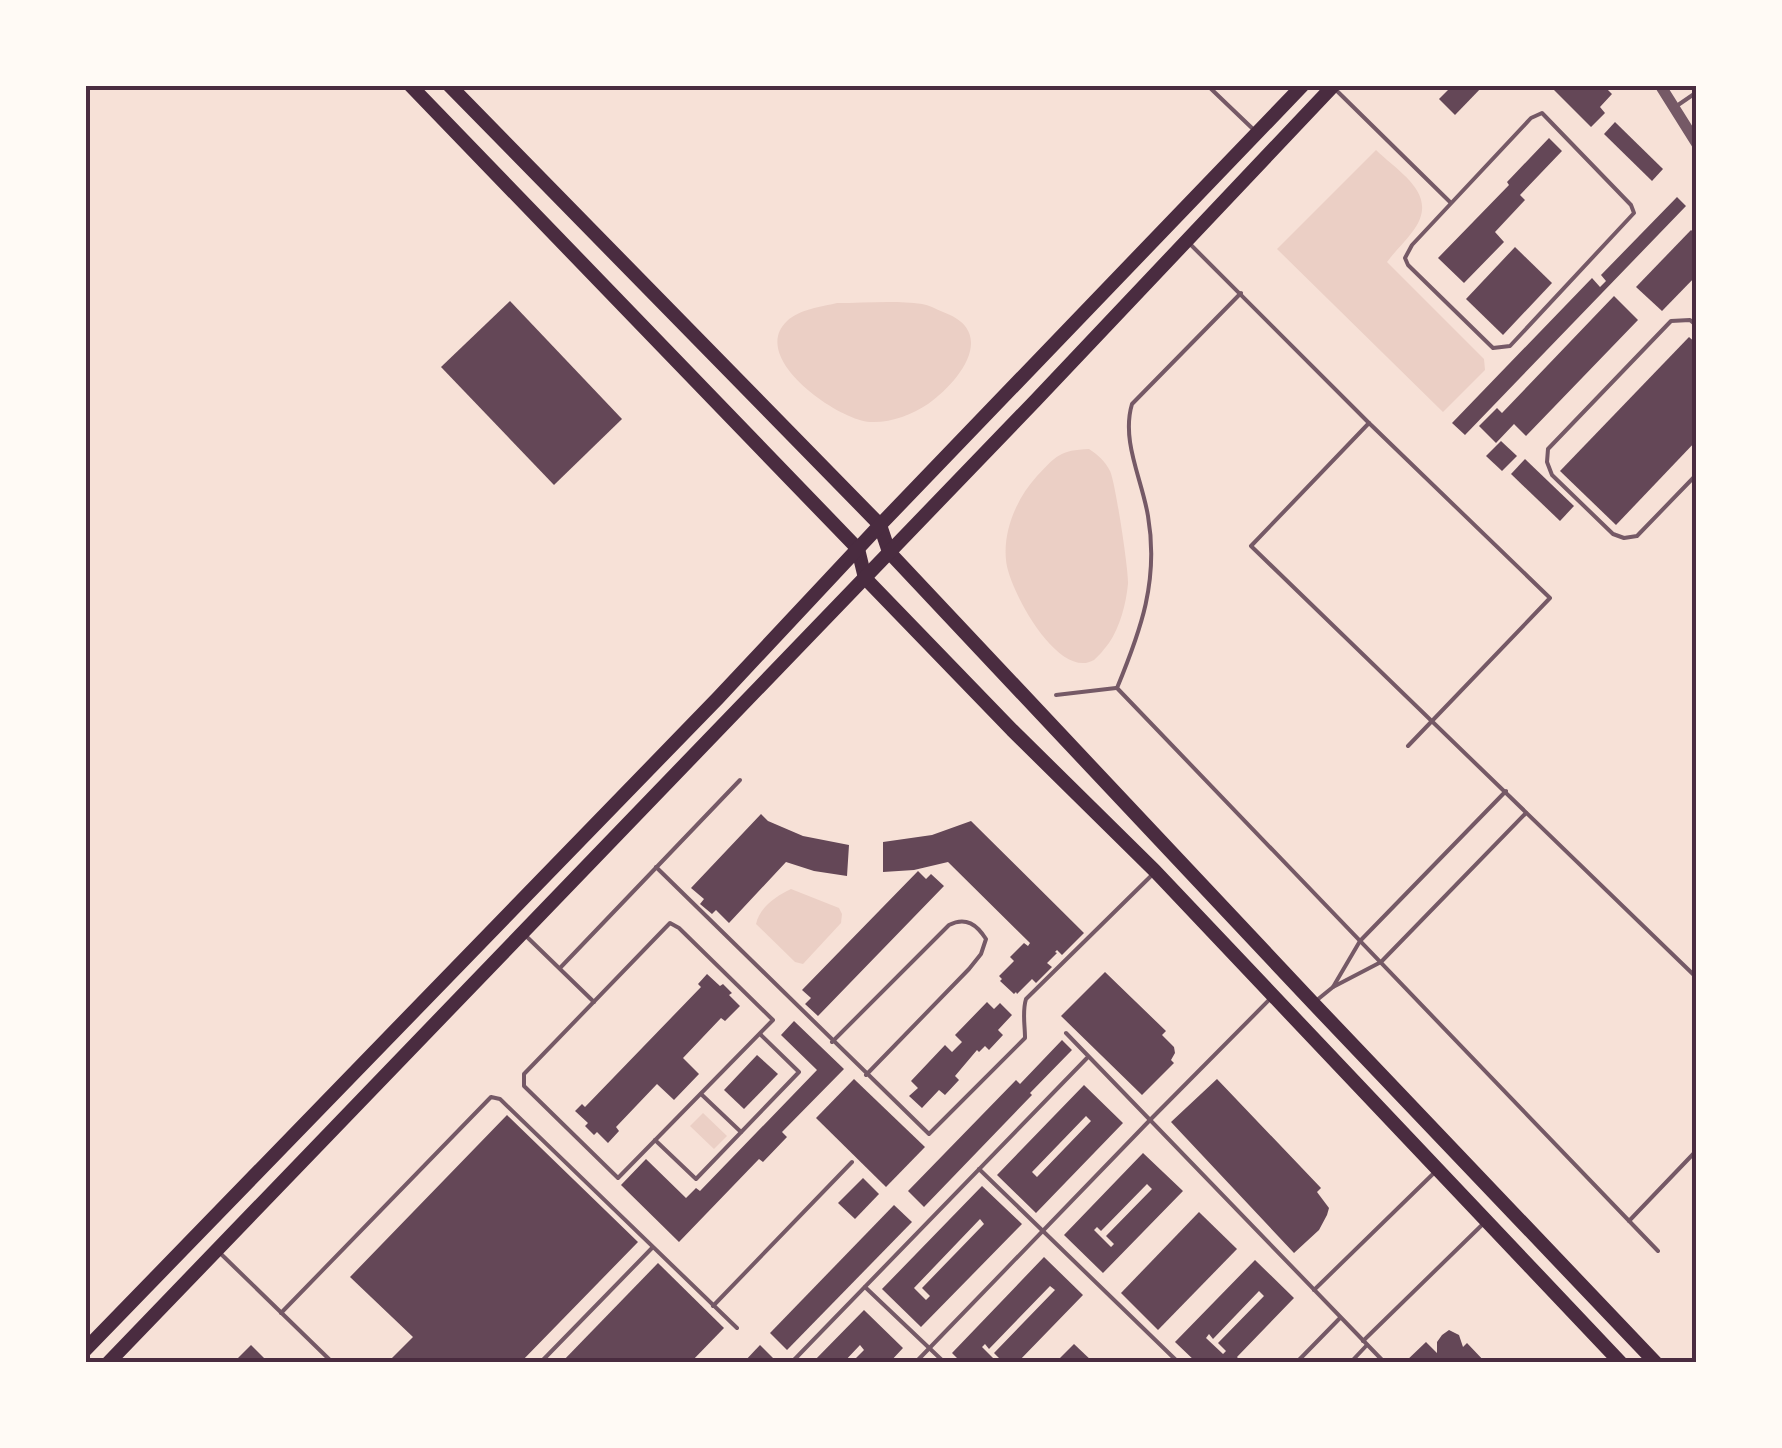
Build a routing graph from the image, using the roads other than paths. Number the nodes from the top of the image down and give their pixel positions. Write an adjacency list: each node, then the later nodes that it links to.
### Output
1 (410, 85): 18 (main road)
2 (449, 85): 17 (main road)
3 (1206, 85): 9 (lane)
4 (1303, 85): 9 (main road)
5 (1660, 85): 8 (street)
6 (1333, 86): 11 (lane); 12 (main road)
7 (1697, 92): 8 (lane)
8 (1674, 107): 10 (street)
9 (1257, 133): 17 (main road)
10 (1697, 144)
11 (1451, 203): 11 (lane)
12 (1186, 239): 13 (lane); 19 (main road)
13 (1241, 293): 15 (lane); 21 (lane)
14 (1697, 326): 16 (lane)
15 (1368, 423): 23 (lane); 23 (lane)
16 (1697, 474)
17 (880, 525): 18 (main road); 19 (main road)
18 (858, 549): 20 (main road); 66 (main road)
19 (889, 552): 20 (main road); 38 (main road)
20 (865, 578): 29 (main road); 30 (main road)
21 (1118, 688): 22 (lane); 31 (lane)
22 (1056, 695)
23 (1433, 720): 24 (lane); 26 (lane)
24 (1408, 746)
25 (740, 780): 28 (lane)
26 (1506, 791): 27 (lane); 31 (lane)
27 (1527, 812): 32 (lane); 34 (lane)
28 (656, 868): 33 (lane); 41 (lane)
29 (1156, 871): 36 (main road); 43 (lane)
30 (522, 932): 33 (lane); 56 (main road)
31 (1360, 941): 32 (lane); 35 (lane)
32 (1380, 962): 35 (lane); 53 (lane)
33 (560, 968): 37 (lane)
34 (1697, 978)
35 (1332, 987): 38 (lane)
36 (1273, 995): 45 (lane); 51 (main road)
37 (594, 1002): 40 (lane); 47 (lane)
38 (1314, 1004): 78 (main road)
39 (1066, 1033): 42 (lane)
40 (760, 1034): 44 (lane); 46 (lane)
41 (832, 1042): 43 (lane); 43 (lane)
42 (1088, 1056): 45 (lane); 50 (lane)
43 (866, 1075)
44 (701, 1094): 46 (lane); 47 (lane)
45 (1150, 1120): 54 (lane); 59 (lane)
46 (742, 1132): 47 (lane)
47 (656, 1140)
48 (1697, 1150): 53 (lane)
49 (852, 1162): 60 (lane)
50 (979, 1169): 54 (lane); 58 (lane)
51 (1436, 1170): 52 (main road); 59 (lane)
52 (1486, 1221): 64 (lane); 77 (main road)
53 (1629, 1221): 57 (lane)
54 (1043, 1231): 65 (lane); 73 (lane)
55 (652, 1247): 60 (lane); 61 (lane); 69 (lane)
56 (216, 1250): 61 (lane); 67 (main road)
57 (1658, 1251)
58 (865, 1286): 65 (lane); 70 (lane)
59 (1314, 1290): 62 (lane)
60 (713, 1306): 63 (lane)
61 (281, 1312): 68 (lane)
62 (1340, 1318): 64 (lane); 74 (lane)
63 (737, 1328)
64 (1365, 1343): 75 (lane); 76 (lane)
65 (929, 1348): 71 (lane); 72 (lane)
66 (85, 1350)
67 (108, 1363)
68 (333, 1363)
69 (540, 1363)
70 (790, 1363)
71 (915, 1363)
72 (945, 1363)
73 (1179, 1363)
74 (1296, 1363)
75 (1350, 1363)
76 (1384, 1363)
77 (1621, 1363)
78 (1656, 1363)

